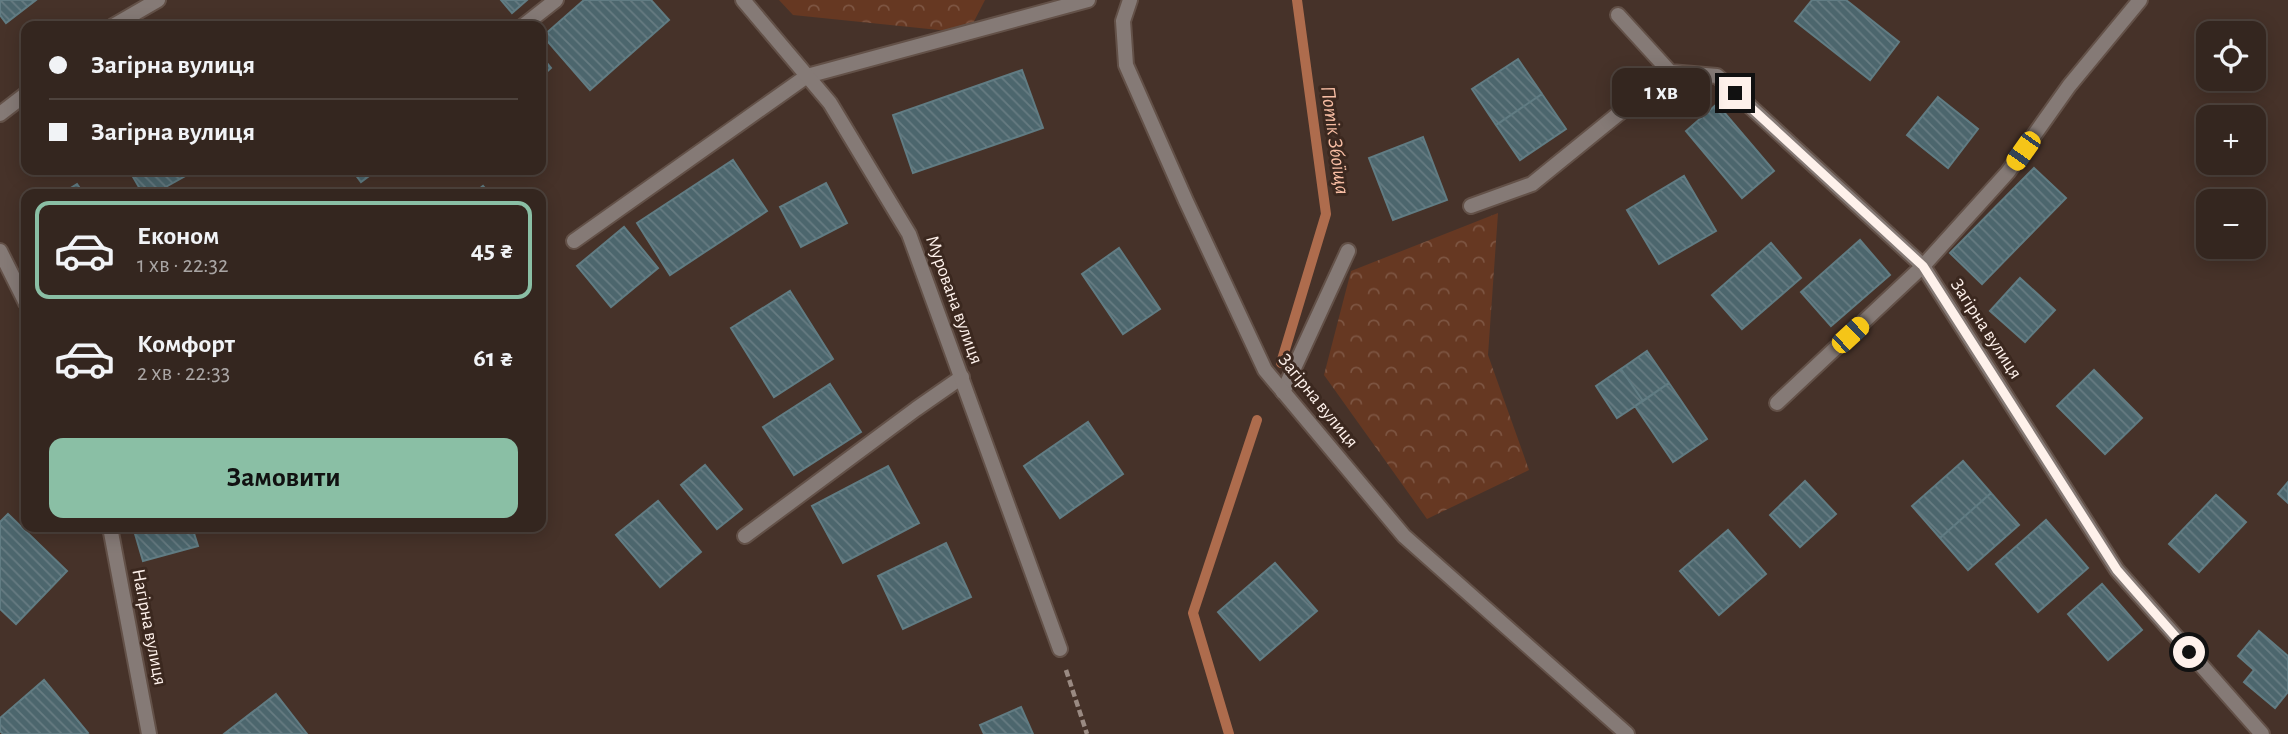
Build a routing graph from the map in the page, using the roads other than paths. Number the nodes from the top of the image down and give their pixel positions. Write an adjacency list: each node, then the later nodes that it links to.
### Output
1 (159, 0): 8 (street)
2 (556, 0): 9 (street)
3 (743, 0): 11 (street, Мурована вулиця)
4 (1088, 0): 11 (street)
5 (1130, 0): 21 (street, Загірна вулиця)
6 (2140, 0): 18 (street)
7 (1618, 15): 10 (street)
8 (122, 21)
9 (529, 21)
10 (1670, 72): 14 (street); 18 (street, Загірна вулиця)
11 (807, 76): 15 (street); 20 (street, Мурована вулиця)
12 (21, 98): 13 (street)
13 (0, 114)
14 (1471, 206)
15 (574, 241)
16 (0, 251): 19 (street)
17 (1348, 251): 21 (street)
18 (1923, 266): 22 (street); 28 (street, Загірна вулиця)
19 (21, 293)
20 (962, 377): 24 (street); 25 (street, Мурована вулиця)
21 (1283, 392): 27 (street, Загірна вулиця)
22 (1777, 403)
23 (111, 532): 26 (street, Нагірна вулиця)
24 (745, 536)
25 (1060, 649)
26 (149, 734)
27 (1628, 734)
28 (2262, 734)

